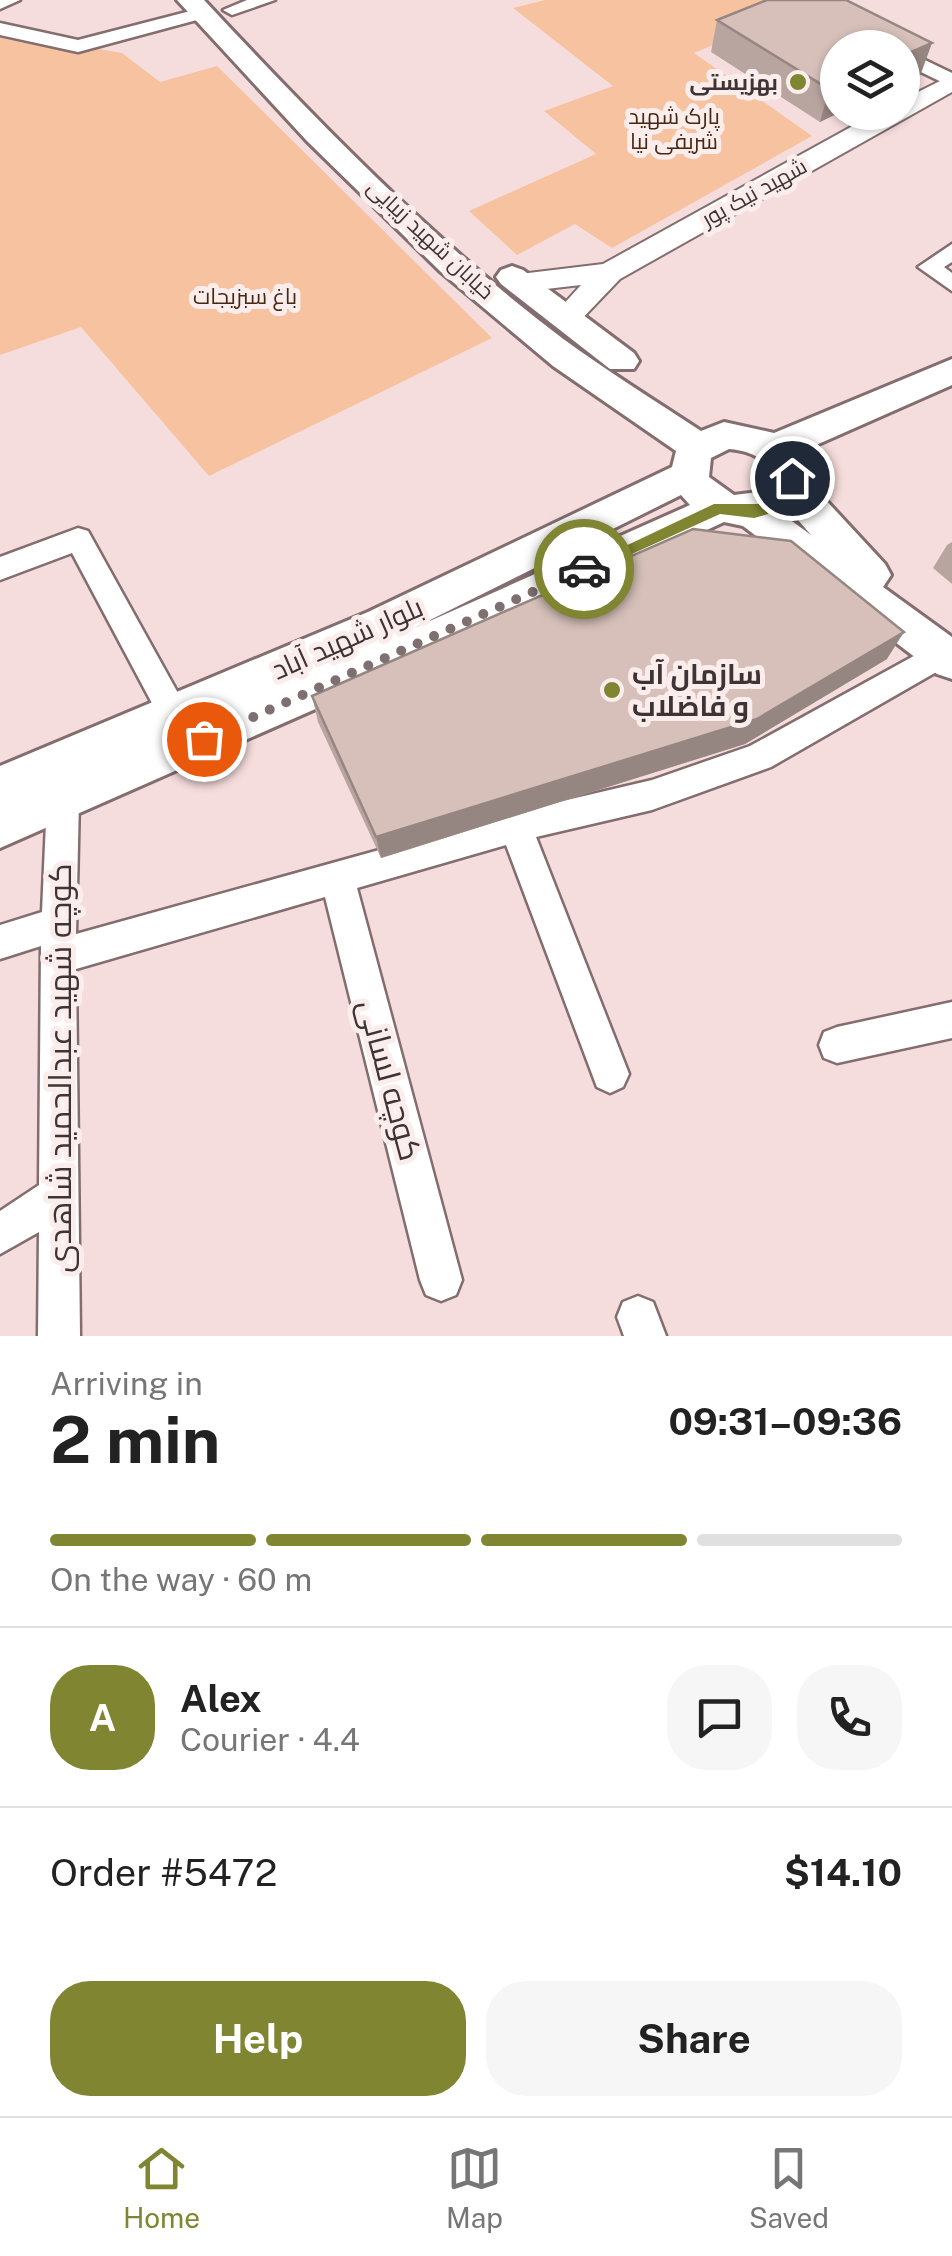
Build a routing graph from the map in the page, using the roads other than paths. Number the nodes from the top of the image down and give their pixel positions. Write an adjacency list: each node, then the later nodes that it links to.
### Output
1 (11, 0): 3 (street)
2 (266, 0): 4 (street)
3 (0, 4)
4 (212, 6): 5 (street); 7 (main road, خیابان شهید زیبایی)
5 (0, 29)
6 (920, 64): 8 (street)
7 (279, 76): 13 (main road, خیابان شهید زیبایی); 18 (main road, خیابان شهید زیبایی)
8 (952, 81): 9 (street, شهید نیک پور)
9 (920, 99)
10 (866, 130): 12 (street, شهید نیک پور)
11 (952, 250): 14 (street)
12 (610, 272): 13 (street, شهید نیک پور); 15 (street, شهید نیک پور)
13 (520, 283): 15 (main road, خیابان شهید زیبایی)
14 (952, 284)
15 (565, 319): 18 (main road, خیابان شهید زیبایی)
16 (952, 371): 17 (main road)
17 (774, 448): 18 (main road); 19 (main road)
18 (691, 462): 20 (main road); 23 (main road, بلوار شهید آباد)
19 (790, 486): 20 (main road, بلوار شهید آباد); 22 (main road)
20 (718, 515): 22 (main road); 25 (main road, بلوار شهید آباد)
21 (0, 569): 23 (street)
22 (948, 655): 27 (street)
23 (173, 714): 24 (main road, بلوار شهید آباد)
24 (0, 786)
25 (63, 800): 26 (main road, بلوار شهید آباد); 29 (street, کوچه شهید عبدالحمید شاهدی)
26 (0, 826)
27 (516, 826): 28 (street); 33 (street)
28 (338, 880): 29 (street); 36 (street, کوچه لسانی)
29 (59, 940): 30 (street); 34 (street, کوچه شهید عبدالحمید شاهدی)
30 (0, 942)
31 (952, 1020): 32 (street)
32 (836, 1046)
33 (610, 1074)
34 (58, 1196): 35 (street); 37 (street, کوچه شهید عبدالحمید شاهدی)
35 (0, 1234)
36 (442, 1280)
37 (59, 1336)

